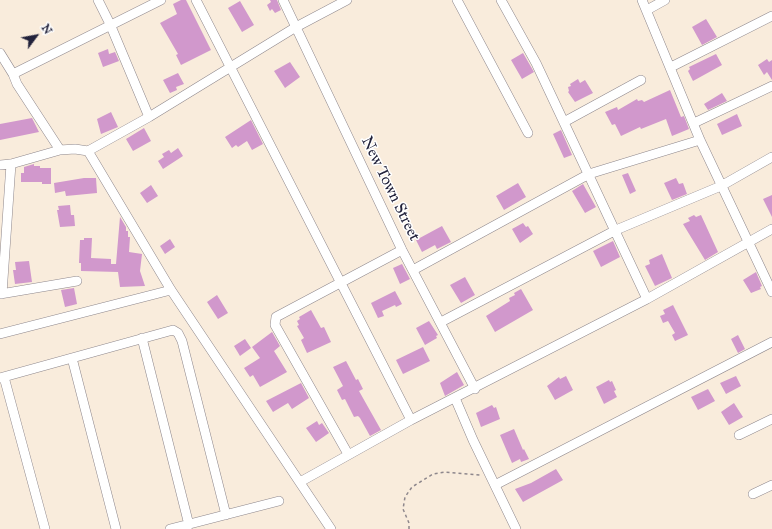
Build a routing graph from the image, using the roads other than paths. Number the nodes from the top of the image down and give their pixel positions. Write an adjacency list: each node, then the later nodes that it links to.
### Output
1 (98, 0): 12 (street)
2 (161, 0): 12 (street)
3 (196, 0): 15 (street)
4 (283, 0): 13 (street, New Town Street)
5 (347, 0): 13 (street)
6 (457, 0): 23 (street)
7 (501, 0): 21 (street)
8 (642, 0): 10 (street)
9 (665, 0): 10 (street)
10 (647, 10): 16 (street)
11 (772, 16): 16 (street)
12 (110, 24): 17 (street); 20 (street)
13 (296, 26): 15 (street); 35 (street, New Town Street)
14 (0, 53): 17 (street)
15 (231, 66): 20 (street); 38 (street)
16 (671, 67): 22 (street)
17 (13, 74): 25 (street)
18 (641, 80): 21 (street)
19 (772, 86): 22 (street)
20 (149, 117): 26 (street)
21 (564, 122): 30 (street)
22 (694, 123): 24 (street)
23 (528, 133)
24 (700, 140): 30 (street); 31 (street)
25 (60, 150): 26 (street); 28 (street)
26 (88, 151): 39 (street)
27 (772, 157): 31 (street)
28 (11, 164): 29 (street); 41 (street)
29 (0, 165)
30 (589, 174): 33 (street); 36 (street)
31 (721, 186): 33 (street); 34 (street)
32 (772, 229): 34 (street)
33 (616, 230): 42 (street); 43 (street)
34 (749, 242): 40 (street); 42 (street)
35 (402, 250): 36 (street, New Town Street); 38 (street)
36 (413, 270): 43 (street, New Town Street)
37 (77, 281): 41 (street)
38 (342, 283): 51 (street); 54 (street)
39 (171, 290): 44 (street); 55 (street)
40 (772, 292)
41 (1, 294)
42 (647, 299): 49 (street)
43 (441, 322): 49 (street, New Town Street)
44 (0, 334)
45 (142, 338): 47 (street); 60 (street); 61 (street)
46 (772, 342): 56 (street)
47 (72, 358): 48 (street); 63 (street)
48 (2, 378): 62 (street)
49 (475, 389): 50 (street)
50 (455, 398): 51 (street); 56 (street)
51 (411, 420): 54 (street)
52 (772, 420): 53 (street)
53 (739, 435)
54 (348, 454): 55 (street)
55 (300, 482): 65 (street)
56 (495, 485): 66 (street)
57 (772, 485): 58 (street)
58 (753, 494)
59 (279, 501): 60 (street)
60 (226, 515): 61 (street)
61 (189, 525): 64 (street)
62 (45, 529)
63 (116, 529)
64 (170, 529)
65 (331, 529)
66 (516, 529)

